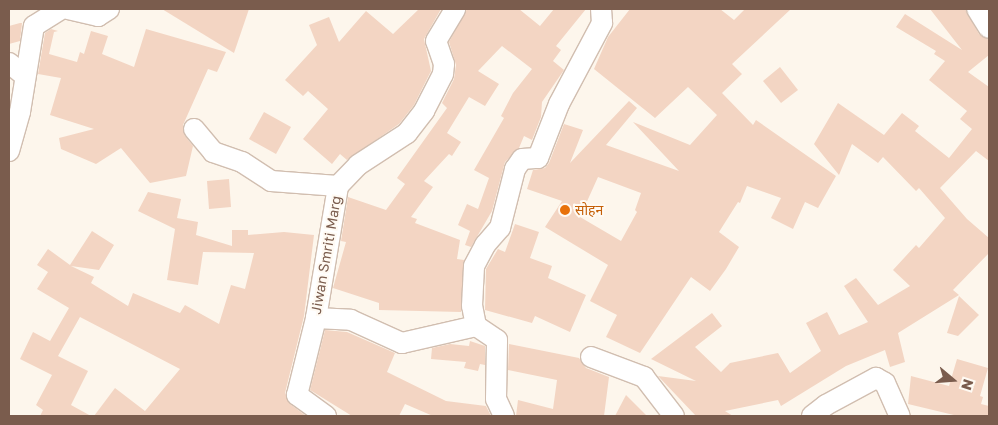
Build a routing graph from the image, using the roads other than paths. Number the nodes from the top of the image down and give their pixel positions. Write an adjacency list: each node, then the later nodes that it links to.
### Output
1 (61, 9): 9 (street)
2 (68, 9): 3 (street)
3 (109, 9)
4 (455, 9): 12 (street, Jiwan Smriti Marg)
5 (601, 9): 14 (street)
6 (977, 9): 7 (street)
7 (989, 28)
8 (9, 63): 9 (street)
9 (25, 76): 11 (street)
10 (194, 129): 12 (street)
11 (9, 151)
12 (338, 186): 13 (street, Jiwan Smriti Marg)
13 (316, 318): 14 (street); 16 (street, Jiwan Smriti Marg)
14 (476, 326): 17 (street)
15 (590, 357): 18 (street)
16 (326, 416)
17 (504, 416)
18 (674, 416)
19 (812, 416): 20 (street)
20 (900, 416)

